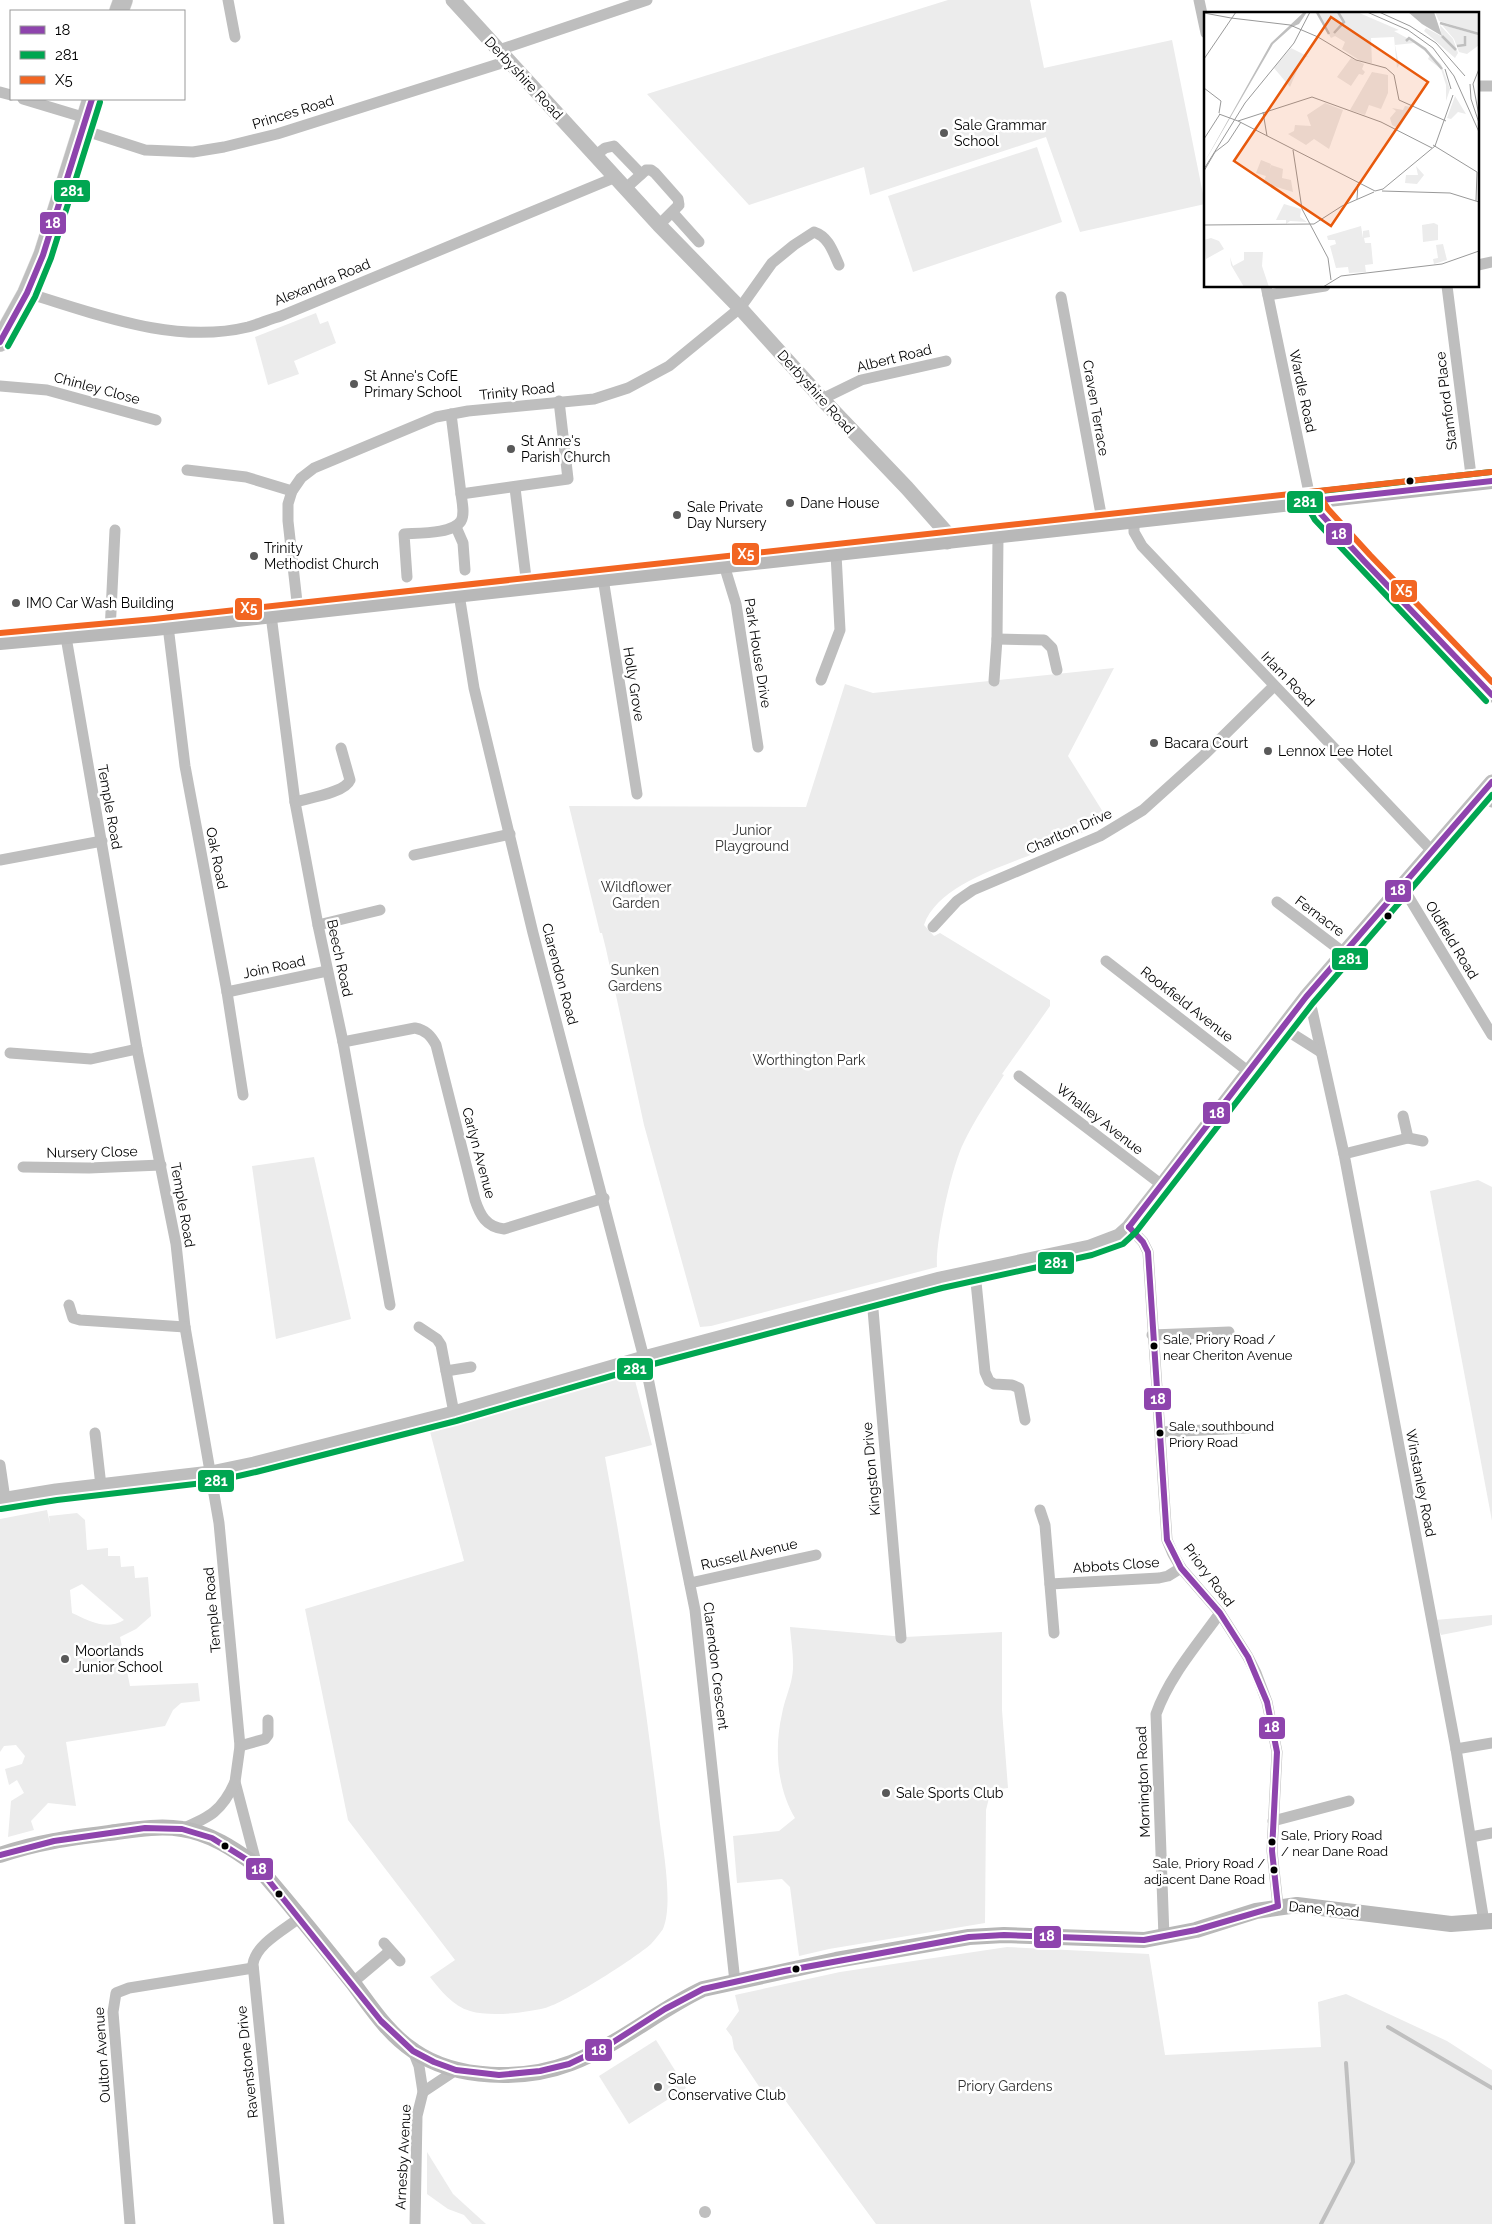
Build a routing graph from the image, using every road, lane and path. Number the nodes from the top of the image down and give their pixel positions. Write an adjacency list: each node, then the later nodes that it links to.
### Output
1 (228, 0): 6 (street)
2 (453, 0): 7 (street, Derbyshire Road)
3 (647, 0): 7 (street, Princes Road)
4 (1198, 0): 5 (street)
5 (1204, 25)
6 (235, 37)
7 (503, 55): 11 (street, Princes Road); 12 (street, Derbyshire Road)
8 (31, 100): 10 (street, Princes Road)
9 (92, 100): 11 (main road)
10 (46, 102): 11 (street, Princes Road)
11 (85, 124): 22 (main road)
12 (596, 155): 13 (street); 14 (street, Derbyshire Road)
13 (641, 174): 14 (street); 15 (street)
14 (621, 183): 16 (street, Derbyshire Road); 22 (street, Alexandra Road)
15 (673, 213): 16 (street); 17 (street)
16 (659, 225): 17 (street, Derbyshire Road)
17 (680, 246): 24 (street, Derbyshire Road)
18 (839, 266): 24 (street, Trinity Road)
19 (1302, 288): 21 (street)
20 (1447, 288): 34 (street, Stamford Place)
21 (1267, 291): 38 (street, Wardle Road)
22 (27, 293): 25 (main road)
23 (1060, 297): 40 (street, Craven Terrace)
24 (740, 308): 28 (street, Derbyshire Road); 29 (street, Trinity Road)
25 (0, 342)
26 (946, 361): 28 (street, Albert Road)
27 (0, 386): 31 (street, Chinley Close)
28 (822, 399): 44 (street, Derbyshire Road)
29 (560, 401): 30 (street, Trinity Road); 35 (street)
30 (451, 414): 36 (street, Trinity Road); 37 (street)
31 (156, 420)
32 (187, 470): 36 (street)
33 (1492, 481): 34 (main road)
34 (1472, 483): 38 (main road)
35 (515, 488): 37 (street); 50 (street)
36 (292, 491): 52 (street)
37 (461, 494): 41 (street)
38 (1313, 501): 39 (main road); 63 (street)
39 (1134, 521): 40 (main road); 62 (street, Irlam Road)
40 (1103, 524): 43 (main road)
41 (456, 527): 47 (street); 48 (street)
42 (115, 530): 55 (street)
43 (998, 536): 44 (main road); 57 (street)
44 (947, 542): 45 (main road)
45 (836, 554): 46 (main road); 60 (street)
46 (724, 566): 49 (main road); 64 (street, Park House Drive)
47 (465, 570)
48 (407, 577)
49 (603, 578): 50 (main road); 67 (street, Holly Grove)
50 (526, 586): 51 (main road)
51 (460, 594): 52 (main road); 69 (street, Clarendon Road)
52 (298, 612): 53 (main road)
53 (271, 615): 54 (main road); 68 (street, Beech Road)
54 (168, 626): 55 (main road); 82 (street, Oak Road)
55 (110, 632): 56 (main road)
56 (66, 637): 58 (main road); 70 (street, Temple Road)
57 (997, 639): 59 (street); 61 (street)
58 (4, 640)
59 (1057, 670)
60 (821, 680)
61 (994, 681)
62 (1274, 686): 71 (street, Irlam Road); 78 (street, Charlton Drive)
63 (1492, 695)
64 (758, 746)
65 (341, 748): 68 (street)
66 (1489, 792): 71 (street)
67 (637, 794)
68 (295, 802): 77 (street, Beech Road)
69 (510, 834): 72 (street); 100 (street, Clarendon Road)
70 (102, 841): 73 (street); 87 (street, Temple Road)
71 (1432, 851): 74 (street)
72 (414, 855)
73 (0, 860)
74 (1402, 886): 79 (street); 85 (street, Oldfield Road)
75 (1277, 902): 79 (street, Fernacre)
76 (380, 910): 77 (street)
77 (318, 925): 81 (street, Beech Road)
78 (933, 926)
79 (1344, 953): 83 (street)
80 (1106, 961): 90 (street, Rookfield Avenue)
81 (327, 971): 82 (street, Join Road); 86 (street, Beech Road)
82 (227, 992): 92 (street, Oak Road)
83 (1306, 998): 84 (street); 88 (street, Winstanley Road)
84 (1283, 1028): 88 (street); 90 (street)
85 (1492, 1035)
86 (343, 1042): 100 (street, Carlyn Avenue); 104 (street, Beech Road)
87 (137, 1049): 89 (street); 97 (street, Temple Road)
88 (1321, 1052): 96 (street, Winstanley Road)
89 (10, 1054)
90 (1249, 1072): 99 (street)
91 (1020, 1076): 99 (street, Whalley Avenue)
92 (243, 1095)
93 (1403, 1116): 94 (street)
94 (1408, 1138): 95 (street); 96 (street)
95 (1422, 1141)
96 (1344, 1154): 133 (street, Winstanley Road)
97 (161, 1165): 98 (street, Nursery Close); 106 (street, Temple Road)
98 (23, 1168)
99 (1162, 1186): 101 (street)
100 (604, 1198): 110 (street, Clarendon Road)
101 (1129, 1227): 102 (street); 109 (street, Priory Road)
102 (975, 1272): 103 (street); 114 (street)
103 (872, 1298): 110 (street); 129 (street, Kingston Drive)
104 (390, 1305)
105 (69, 1306): 106 (street)
106 (185, 1327): 119 (street, Temple Road)
107 (419, 1327): 112 (street)
108 (1230, 1332): 109 (street)
109 (1152, 1335): 116 (street, Priory Road)
110 (644, 1358): 113 (street); 125 (street, Clarendon Crescent)
111 (471, 1367): 112 (street)
112 (446, 1371): 113 (street)
113 (454, 1414): 119 (street)
114 (1025, 1420)
115 (1248, 1428): 116 (street)
116 (1160, 1432): 124 (street, Priory Road)
117 (95, 1434): 120 (street)
118 (0, 1465): 121 (street)
119 (211, 1473): 120 (street); 132 (street, Temple Road)
120 (101, 1486): 121 (street)
121 (2, 1500)
122 (1040, 1510): 126 (street)
123 (816, 1555): 125 (street, Russell Avenue)
124 (1182, 1568): 126 (street, Abbots Close); 127 (street, Priory Road)
125 (690, 1583): 148 (street, Clarendon Crescent)
126 (1050, 1584): 128 (street)
127 (1220, 1614): 136 (street, Priory Road); 145 (street, Mornington Road)
128 (1054, 1633)
129 (901, 1638)
130 (268, 1720): 132 (street)
131 (1492, 1743): 133 (street)
132 (240, 1746): 134 (street, Temple Road)
133 (1456, 1749): 139 (street, Winstanley Road)
134 (236, 1782): 137 (street, Temple Road); 141 (street, Temple Road)
135 (1350, 1801): 136 (street)
136 (1274, 1821): 142 (street, Priory Road)
137 (182, 1829): 140 (main road, Dane Road); 141 (main road, Dane Road)
138 (1492, 1833): 139 (street)
139 (1471, 1837): 144 (street, Winstanley Road)
140 (0, 1855)
141 (257, 1866): 143 (main road, Dane Road)
142 (1278, 1906): 144 (main road, Dane Road); 145 (main road, Dane Road)
143 (299, 1918): 147 (street); 149 (main road, Dane Road)
144 (1488, 1921)
145 (1164, 1937): 148 (main road, Dane Road)
146 (400, 1961): 149 (street)
147 (253, 1968): 153 (street, Oulton Avenue); 154 (street, Ravenstone Drive)
148 (735, 1982): 151 (main road, Dane Road)
149 (352, 1983): 150 (main road, Dane Road)
150 (414, 2051): 151 (main road, Dane Road); 152 (street, Arnesby Avenue)
151 (456, 2070): 152 (street, Arnesby Avenue)
152 (423, 2092): 155 (street, Arnesby Avenue)
153 (130, 2224)
154 (279, 2224)
155 (415, 2224)

